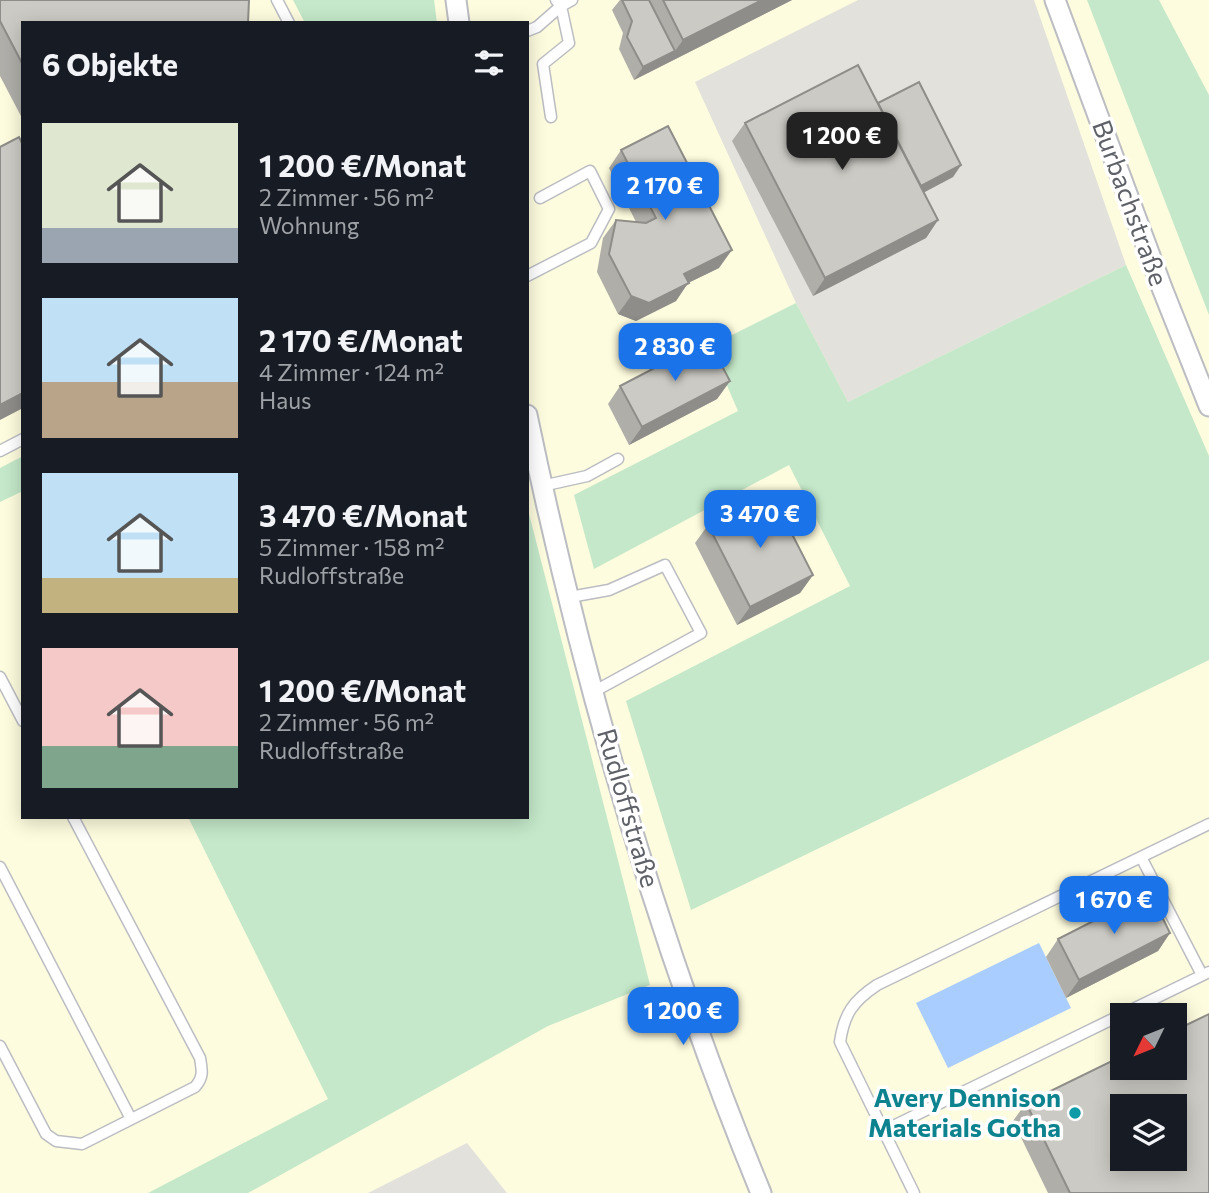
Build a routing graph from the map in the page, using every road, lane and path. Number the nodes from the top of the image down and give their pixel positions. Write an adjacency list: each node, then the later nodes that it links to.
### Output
1 (277, 0): 6 (lane)
2 (456, 0): 7 (street)
3 (572, 0): 5 (lane)
4 (1055, 0): 12 (street, Burbachstraße)
5 (559, 3): 8 (lane); 9 (lane)
6 (288, 21)
7 (459, 21)
8 (529, 30)
9 (551, 117)
10 (540, 198): 11 (lane)
11 (529, 275)
12 (1209, 406)
13 (529, 424): 17 (street, Rudloffstraße)
14 (21, 440): 15 (lane)
15 (0, 451)
16 (618, 459): 17 (lane)
17 (542, 486): 18 (street, Rudloffstraße)
18 (570, 597): 20 (street, Rudloffstraße); 20 (lane)
19 (0, 677): 21 (lane)
20 (594, 691): 30 (street, Rudloffstraße)
21 (21, 717)
22 (75, 819): 28 (lane)
23 (1209, 824): 24 (lane)
24 (1141, 857): 26 (lane); 29 (lane)
25 (0, 867): 28 (lane)
26 (1206, 973): 29 (lane)
27 (0, 1046): 28 (lane)
28 (131, 1119)
29 (883, 1131): 31 (lane)
30 (761, 1193)
31 (914, 1193)

